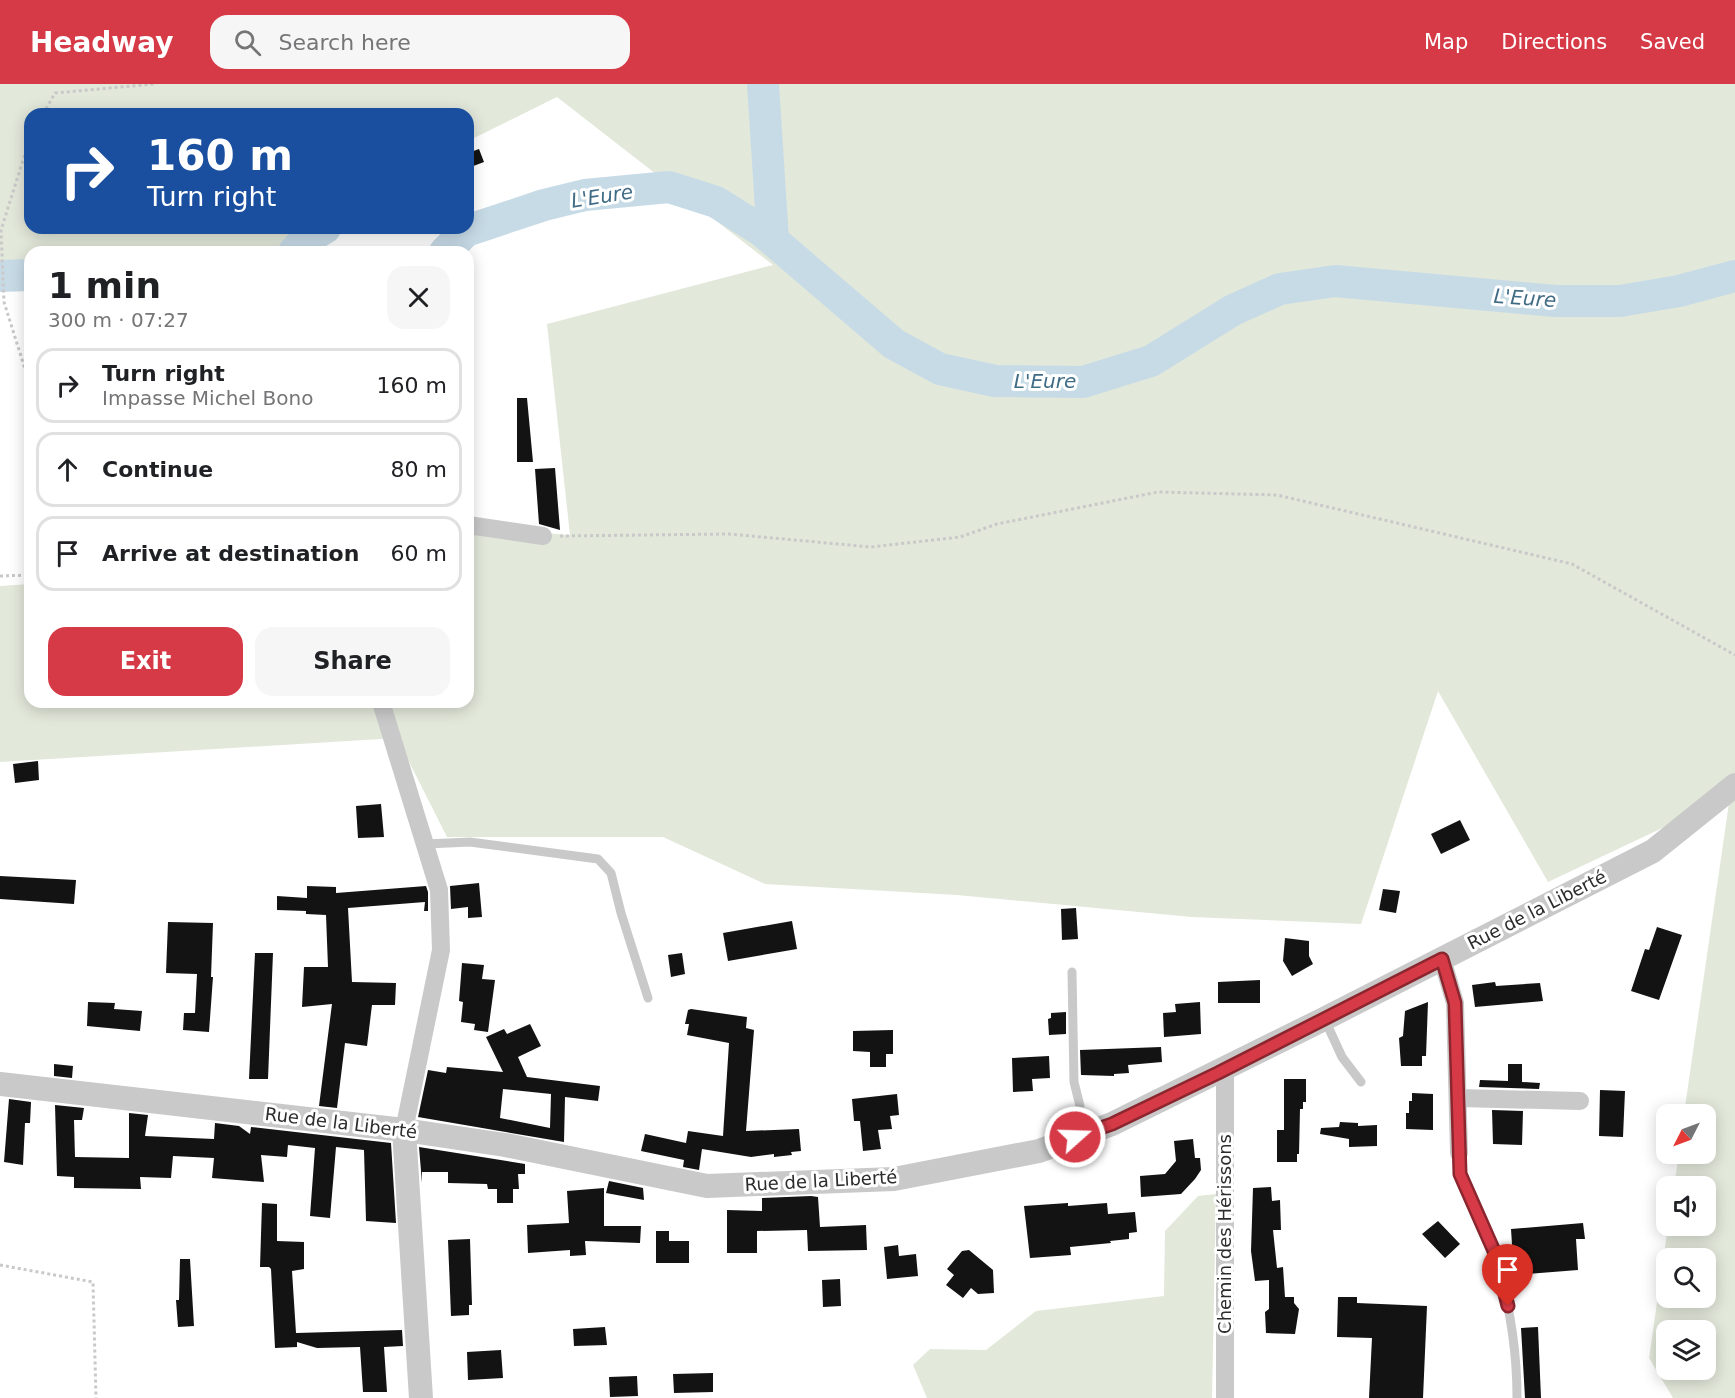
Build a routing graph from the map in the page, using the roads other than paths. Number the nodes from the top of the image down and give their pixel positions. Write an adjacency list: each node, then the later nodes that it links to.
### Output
1 (474, 526): 2 (street)
2 (543, 536)
3 (383, 708): 5 (street)
4 (1735, 785): 6 (street, Rue de la Liberté)
5 (426, 844): 8 (lane); 15 (street)
6 (1442, 959): 9 (street, Rue de la Liberté); 13 (street)
7 (1072, 972): 16 (lane)
8 (648, 998)
9 (1324, 1019): 10 (street, Rue de la Liberté); 11 (lane)
10 (1225, 1069): 16 (street, Rue de la Liberté); 19 (street, Chemin des Hérissons)
11 (1361, 1082)
12 (0, 1084): 15 (street, Rue de la Liberté)
13 (1459, 1098): 14 (street); 17 (street)
14 (1580, 1101)
15 (404, 1130): 16 (street, Rue de la Liberté); 18 (street)
16 (1075, 1137)
17 (1459, 1153): 20 (lane)
18 (421, 1398)
19 (1225, 1398)
20 (1516, 1398)

